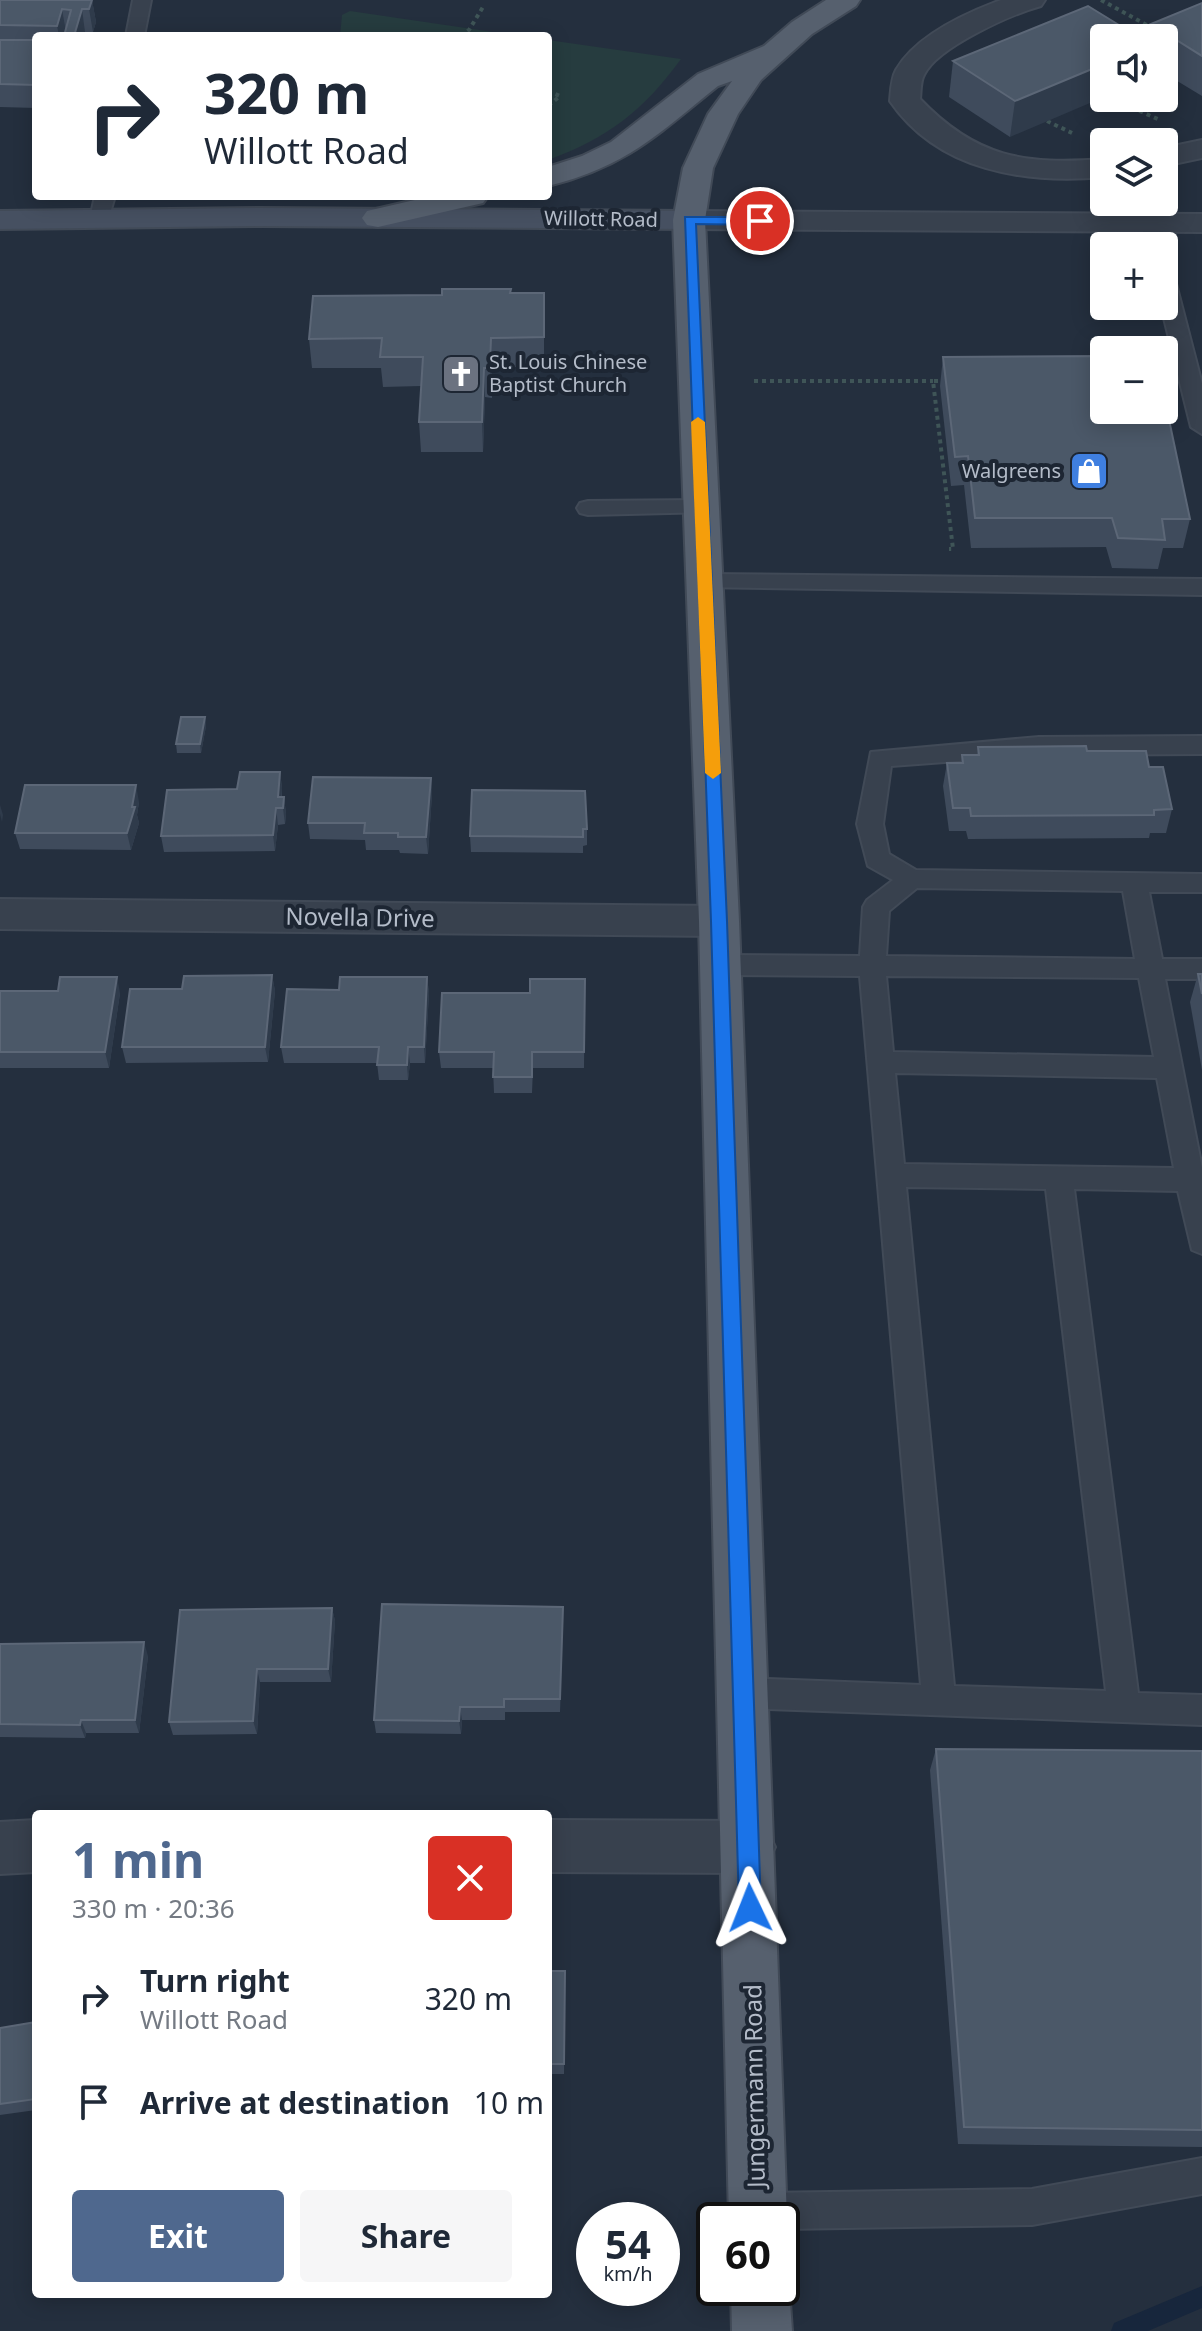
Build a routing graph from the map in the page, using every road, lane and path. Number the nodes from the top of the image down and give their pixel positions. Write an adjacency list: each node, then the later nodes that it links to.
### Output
1 (142, 0): 7 (lane)
2 (846, 0): 9 (main road, Jungermann Road)
3 (1031, 0): 14 (street)
4 (1101, 0): 6 (path)
5 (483, 7): 8 (path)
6 (1146, 24)
7 (136, 32)
8 (466, 32)
9 (778, 50): 15 (main road); 20 (main road, Jungermann Road)
10 (1142, 112): 11 (path)
11 (1162, 121)
12 (1202, 149): 13 (street)
13 (1178, 154)
14 (1090, 170)
15 (552, 176)
16 (455, 200): 18 (main road)
17 (102, 208): 18 (main road, Willott Road); 19 (main road, Willott Road)
18 (378, 218): 20 (main road, Willott Road)
19 (0, 220)
20 (689, 220): 22 (street, Willott Road); 29 (main road, Jungermann Road)
21 (1202, 223): 23 (street, Willott Road)
22 (1090, 232)
23 (1163, 232)
24 (1175, 320): 28 (lane)
25 (754, 381): 26 (path)
26 (933, 381): 27 (path); 31 (path)
27 (947, 381)
28 (1202, 427)
29 (702, 507): 30 (lane); 32 (main road, Jungermann Road)
30 (588, 508)
31 (942, 548)
32 (705, 582): 33 (lane); 39 (main road, Jungermann Road)
33 (1202, 587)
34 (1202, 745): 35 (lane)
35 (912, 879): 36 (lane); 41 (lane)
36 (1134, 882): 37 (lane); 42 (lane)
37 (1202, 883)
38 (0, 914): 39 (street, Novella Drive)
39 (719, 921): 40 (main road, Jungermann Road)
40 (720, 965): 41 (lane); 50 (main road, Jungermann Road)
41 (872, 966): 42 (lane); 44 (lane)
42 (1150, 968): 43 (lane); 45 (lane)
43 (1202, 969)
44 (881, 1062): 45 (lane); 46 (lane)
45 (1169, 1068): 48 (lane)
46 (891, 1175): 47 (lane); 51 (lane)
47 (1059, 1179): 48 (lane); 52 (lane)
48 (1190, 1180): 49 (lane)
49 (1202, 1242)
50 (743, 1693): 51 (lane); 56 (main road, Jungermann Road)
51 (939, 1699): 52 (lane)
52 (1124, 1708): 53 (lane)
53 (1202, 1710)
54 (32, 1846): 57 (street)
55 (552, 1846): 56 (street)
56 (748, 1847): 59 (main road, Jungermann Road)
57 (0, 1848)
58 (1202, 2176): 60 (lane)
59 (758, 2202)
60 (800, 2214)
61 (761, 2306): 62 (main road)
62 (762, 2331)

